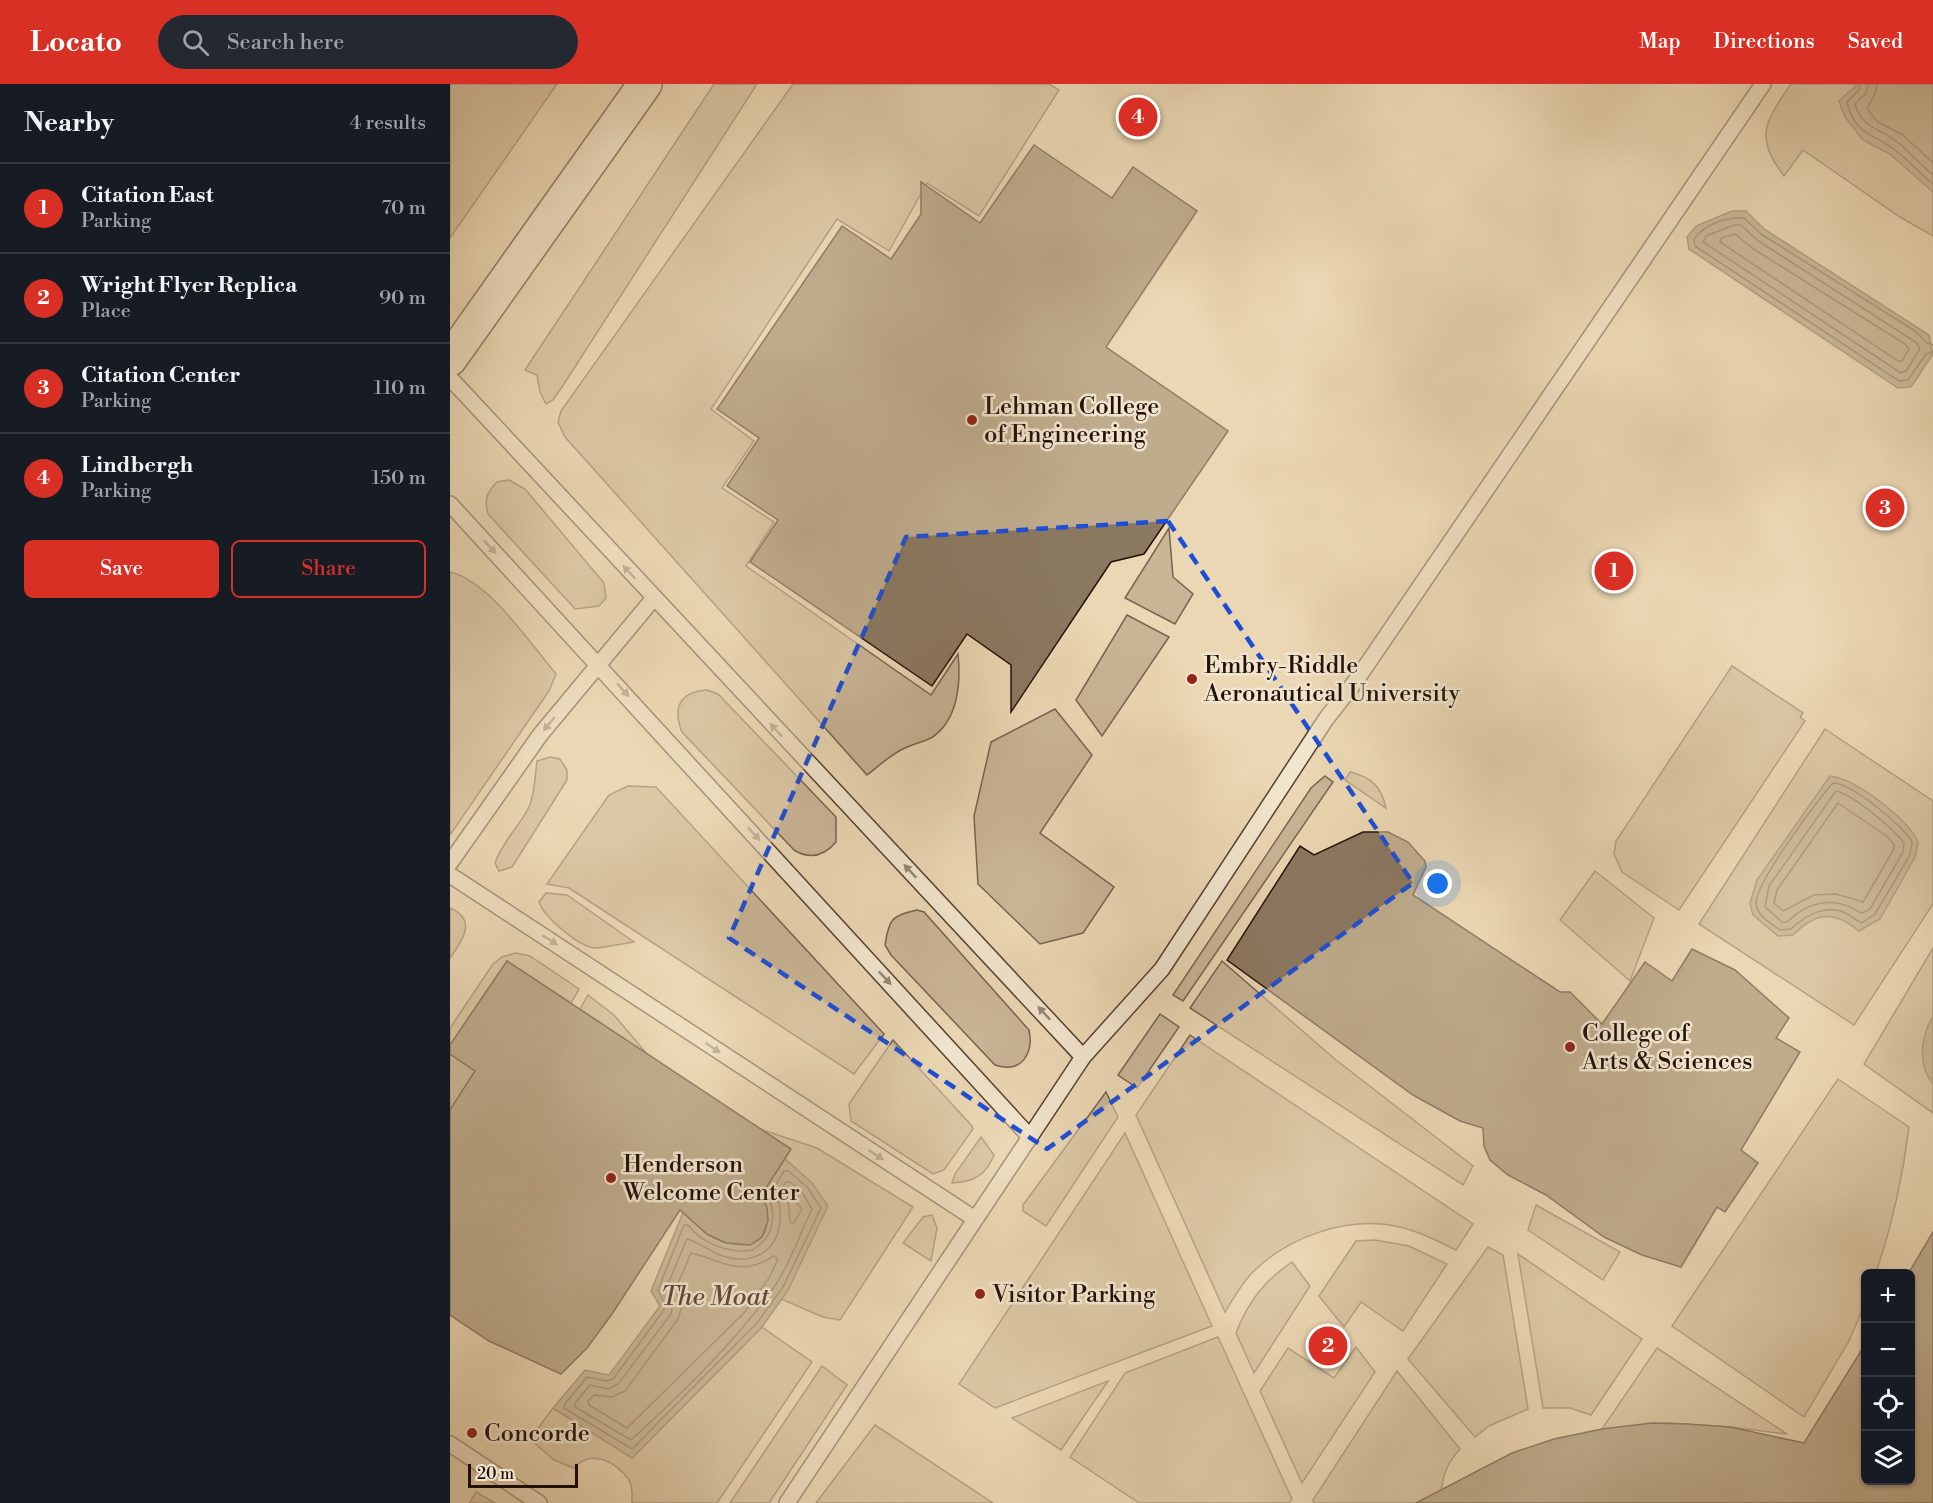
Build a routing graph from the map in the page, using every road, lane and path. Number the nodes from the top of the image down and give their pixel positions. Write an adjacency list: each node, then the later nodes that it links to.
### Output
1 (645, 84): 3 (main road)
2 (1763, 84): 10 (lane)
3 (450, 359)
4 (450, 378): 6 (lane, one-way to 4)
5 (450, 504): 7 (lane, one-way to 7)
6 (654, 598): 7 (lane); 10 (lane, one-way to 6)
7 (598, 663): 8 (lane, one-way to 8); 11 (lane, one-way to 11)
8 (450, 863)
9 (450, 875): 12 (lane, one-way to 12)
10 (1083, 1057): 11 (lane)
11 (1030, 1137): 12 (lane)
12 (975, 1219): 15 (lane)
13 (450, 1444): 14 (lane)
14 (539, 1503)
15 (787, 1503)

